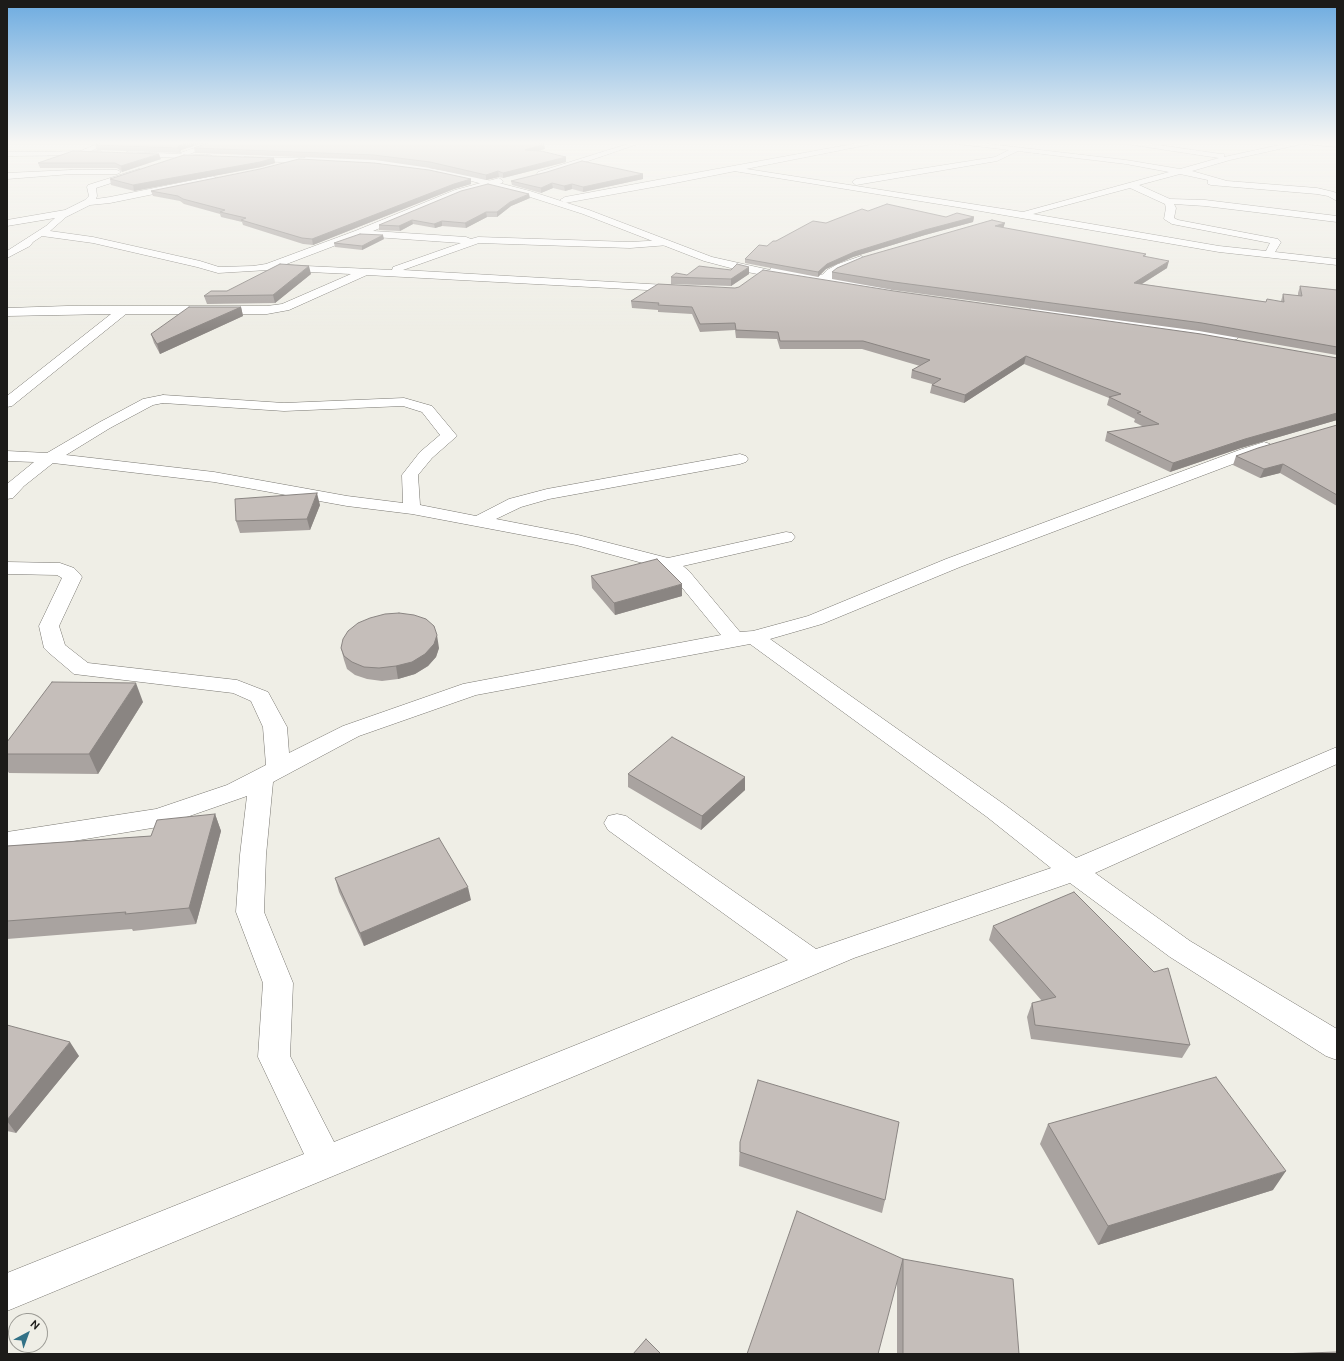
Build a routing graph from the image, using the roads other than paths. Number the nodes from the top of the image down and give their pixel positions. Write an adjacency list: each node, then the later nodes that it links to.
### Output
1 (81, 206): 9 (street)
2 (425, 206): 15 (street)
3 (564, 206): 17 (street)
4 (580, 206): 26 (street)
5 (968, 206): 10 (street)
6 (1053, 206): 10 (street)
7 (1170, 206): 19 (street)
8 (1232, 206): 11 (street)
9 (68, 212): 13 (street); 14 (street)
10 (1021, 214): 12 (street); 19 (street)
11 (1337, 219)
12 (1000, 220)
13 (7, 223)
14 (41, 233): 18 (street); 22 (street)
15 (359, 233): 16 (street); 22 (street)
16 (478, 240): 17 (street); 25 (street)
17 (665, 243): 24 (street)
18 (7, 254)
19 (1269, 254): 21 (street)
20 (871, 256): 26 (street)
21 (1337, 262)
22 (268, 267): 23 (street)
23 (364, 272): 25 (street); 30 (street)
24 (760, 272): 26 (street); 27 (street)
25 (386, 273): 28 (street)
26 (824, 279)
27 (750, 281)
28 (693, 290)
29 (1024, 309): 32 (street)
30 (123, 310): 31 (street); 33 (street)
31 (7, 312)
32 (1242, 340)
33 (7, 403)
34 (1278, 443): 44 (street)
35 (7, 456): 36 (street)
36 (50, 458): 38 (street); 39 (street); 39 (street)
37 (740, 459): 40 (street)
38 (7, 494)
39 (412, 509): 40 (street)
40 (479, 521): 42 (street)
41 (786, 537): 42 (street)
42 (668, 564): 44 (street)
43 (7, 568): 46 (street)
44 (744, 638): 46 (street); 49 (street)
45 (1337, 755): 49 (street)
46 (269, 774): 48 (street); 52 (street)
47 (617, 823): 50 (street)
48 (7, 842)
49 (1072, 871): 50 (street); 51 (street)
50 (814, 962): 52 (street)
51 (1337, 1046)
52 (326, 1162): 53 (street)
53 (7, 1292)

